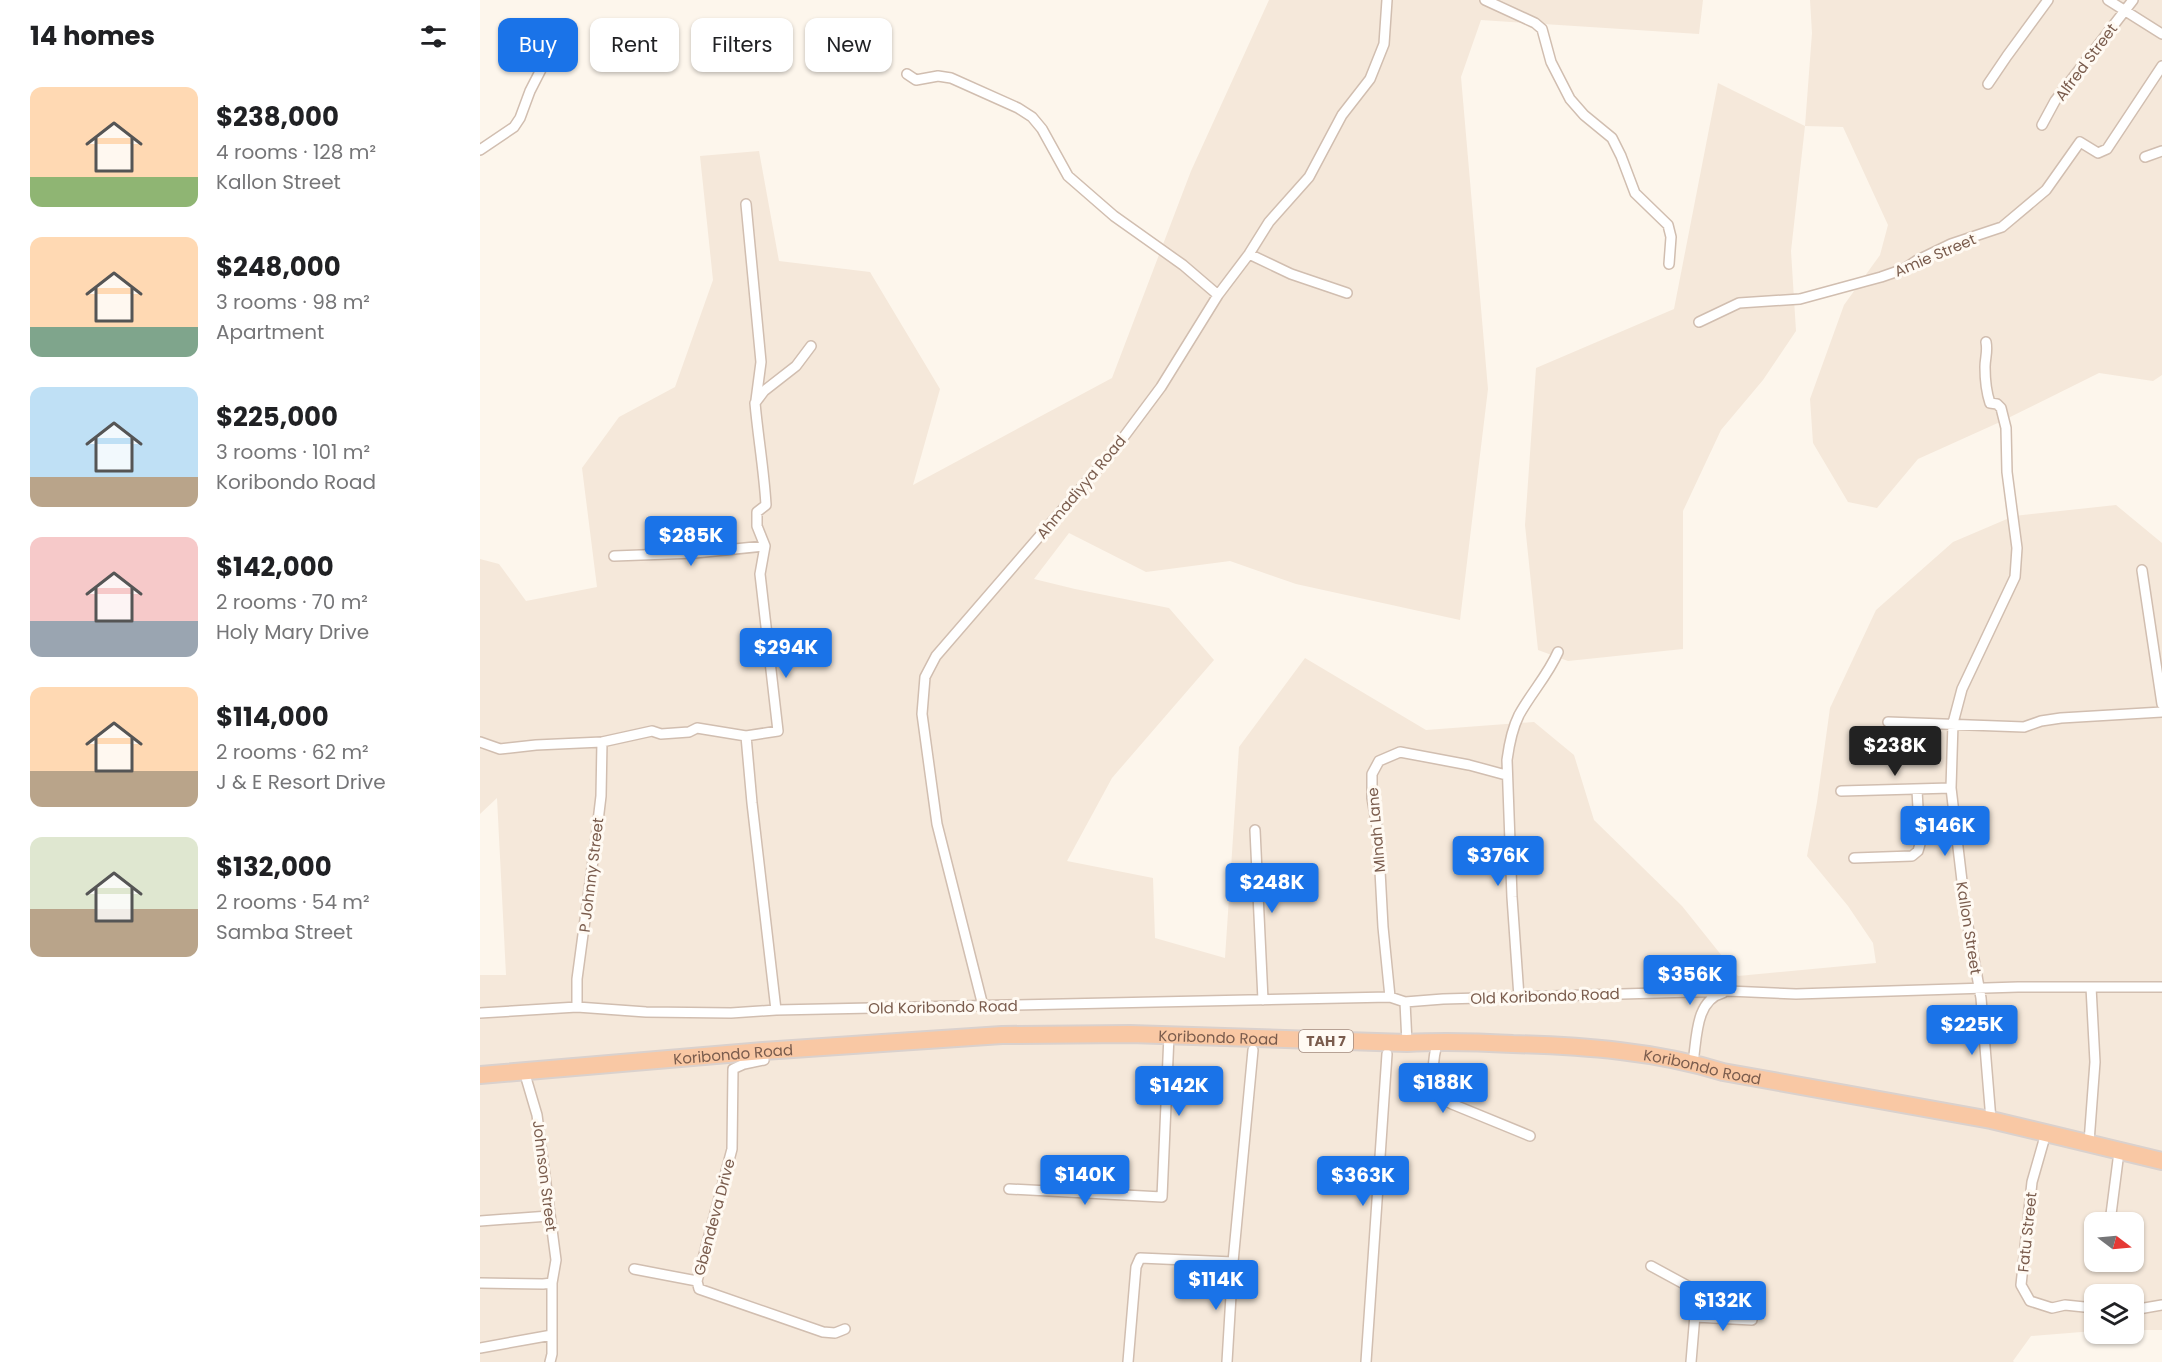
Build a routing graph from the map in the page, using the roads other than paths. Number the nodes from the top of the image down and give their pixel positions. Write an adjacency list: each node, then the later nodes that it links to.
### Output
1 (1388, 0): 17 (street, Ahmadiyya Road)
2 (1487, 0): 18 (street)
3 (2048, 0): 11 (street)
4 (2108, 0): 6 (street)
5 (2133, 0): 6 (street, Alfred Street)
6 (2125, 10): 7 (street); 12 (street, Alfred Street)
7 (2162, 34)
8 (2162, 66): 21 (street, Amie Street)
9 (540, 72): 13 (street)
10 (907, 74): 20 (street)
11 (1988, 84)
12 (2042, 125)
13 (480, 150)
14 (2162, 151): 15 (street)
15 (2145, 157)
16 (746, 204): 24 (street)
17 (1249, 254): 19 (street); 20 (street, Ahmadiyya Road)
18 (1669, 264)
19 (1347, 294)
20 (1218, 295): 50 (street, Ahmadiyya Road)
21 (1699, 322)
22 (1986, 342): 32 (street, Kallon Street)
23 (811, 346): 24 (street)
24 (755, 403): 25 (street)
25 (765, 546): 26 (street); 33 (street)
26 (614, 556)
27 (2142, 570): 29 (street)
28 (1558, 652): 36 (street)
29 (2162, 704)
30 (2162, 712): 32 (street)
31 (1888, 722): 32 (street)
32 (1953, 723): 37 (street, Kallon Street)
33 (746, 736): 35 (street); 52 (street)
34 (480, 742): 35 (street)
35 (602, 742): 51 (street, P Johnny Street)
36 (1506, 775): 46 (street, MInah Lane); 47 (street)
37 (1951, 788): 38 (street); 44 (street, Kallon Street)
38 (1917, 790): 39 (street); 41 (street)
39 (1840, 791)
40 (1255, 830): 48 (street)
41 (1854, 858)
42 (2091, 987): 43 (street, Old Koribondo Road); 44 (street, Old Koribondo Road); 66 (street)
43 (2162, 987)
44 (1976, 988): 45 (street, Old Koribondo Road); 63 (street, Kallon Street)
45 (1728, 991): 47 (street, Old Koribondo Road); 60 (street)
46 (1390, 997): 48 (street, Old Koribondo Road); 49 (street, Old Koribondo Road)
47 (1519, 997): 49 (street, Old Koribondo Road)
48 (1263, 1000): 50 (street, Old Koribondo Road)
49 (1406, 1002): 56 (street)
50 (983, 1006): 52 (street, Old Koribondo Road)
51 (577, 1007): 52 (street, Old Koribondo Road); 53 (street, Old Koribondo Road)
52 (776, 1010)
53 (480, 1012)
54 (1169, 1035): 56 (highway, Koribondo Road / TAH 7); 58 (highway, Koribondo Road / TAH 7); 69 (street)
55 (1438, 1041): 56 (highway, Koribondo Road / TAH 7); 60 (highway, Koribondo Road / TAH 7); 65 (street)
56 (1407, 1043)
57 (1253, 1050): 73 (street)
58 (763, 1051): 61 (highway, Koribondo Road / TAH 7); 76 (street, Gbendeva Drive)
59 (1387, 1054): 90 (street)
60 (1693, 1062): 63 (highway, Koribondo Road / TAH 7)
61 (524, 1071): 62 (highway, Koribondo Road / TAH 7); 71 (street, Johnson Street)
62 (480, 1075)
63 (1990, 1120): 64 (highway, Koribondo Road / TAH 7)
64 (2046, 1133): 66 (highway, Koribondo Road / TAH 7); 80 (street, Fatu Street)
65 (1530, 1136)
66 (2089, 1142): 67 (highway, Koribondo Road / TAH 7)
67 (2119, 1152): 68 (highway, Koribondo Road / TAH 7); 70 (street)
68 (2162, 1161)
69 (1009, 1189)
70 (2111, 1212)
71 (549, 1216): 72 (street); 78 (street, Johnson Street)
72 (480, 1221)
73 (1233, 1262): 88 (street); 89 (street)
74 (1651, 1266): 82 (street)
75 (633, 1269): 76 (street)
76 (697, 1281): 84 (street, Gbendeva Drive)
77 (480, 1283): 78 (street)
78 (552, 1283): 85 (street, Johnson Street)
79 (2162, 1305): 81 (street)
80 (2084, 1307)
81 (2144, 1308)
82 (1695, 1317): 83 (street); 91 (street)
83 (1752, 1320)
84 (845, 1329)
85 (552, 1335): 86 (street); 87 (street, Johnson Street)
86 (480, 1348)
87 (550, 1362)
88 (1128, 1362)
89 (1227, 1362)
90 (1366, 1362)
91 (1691, 1362)

